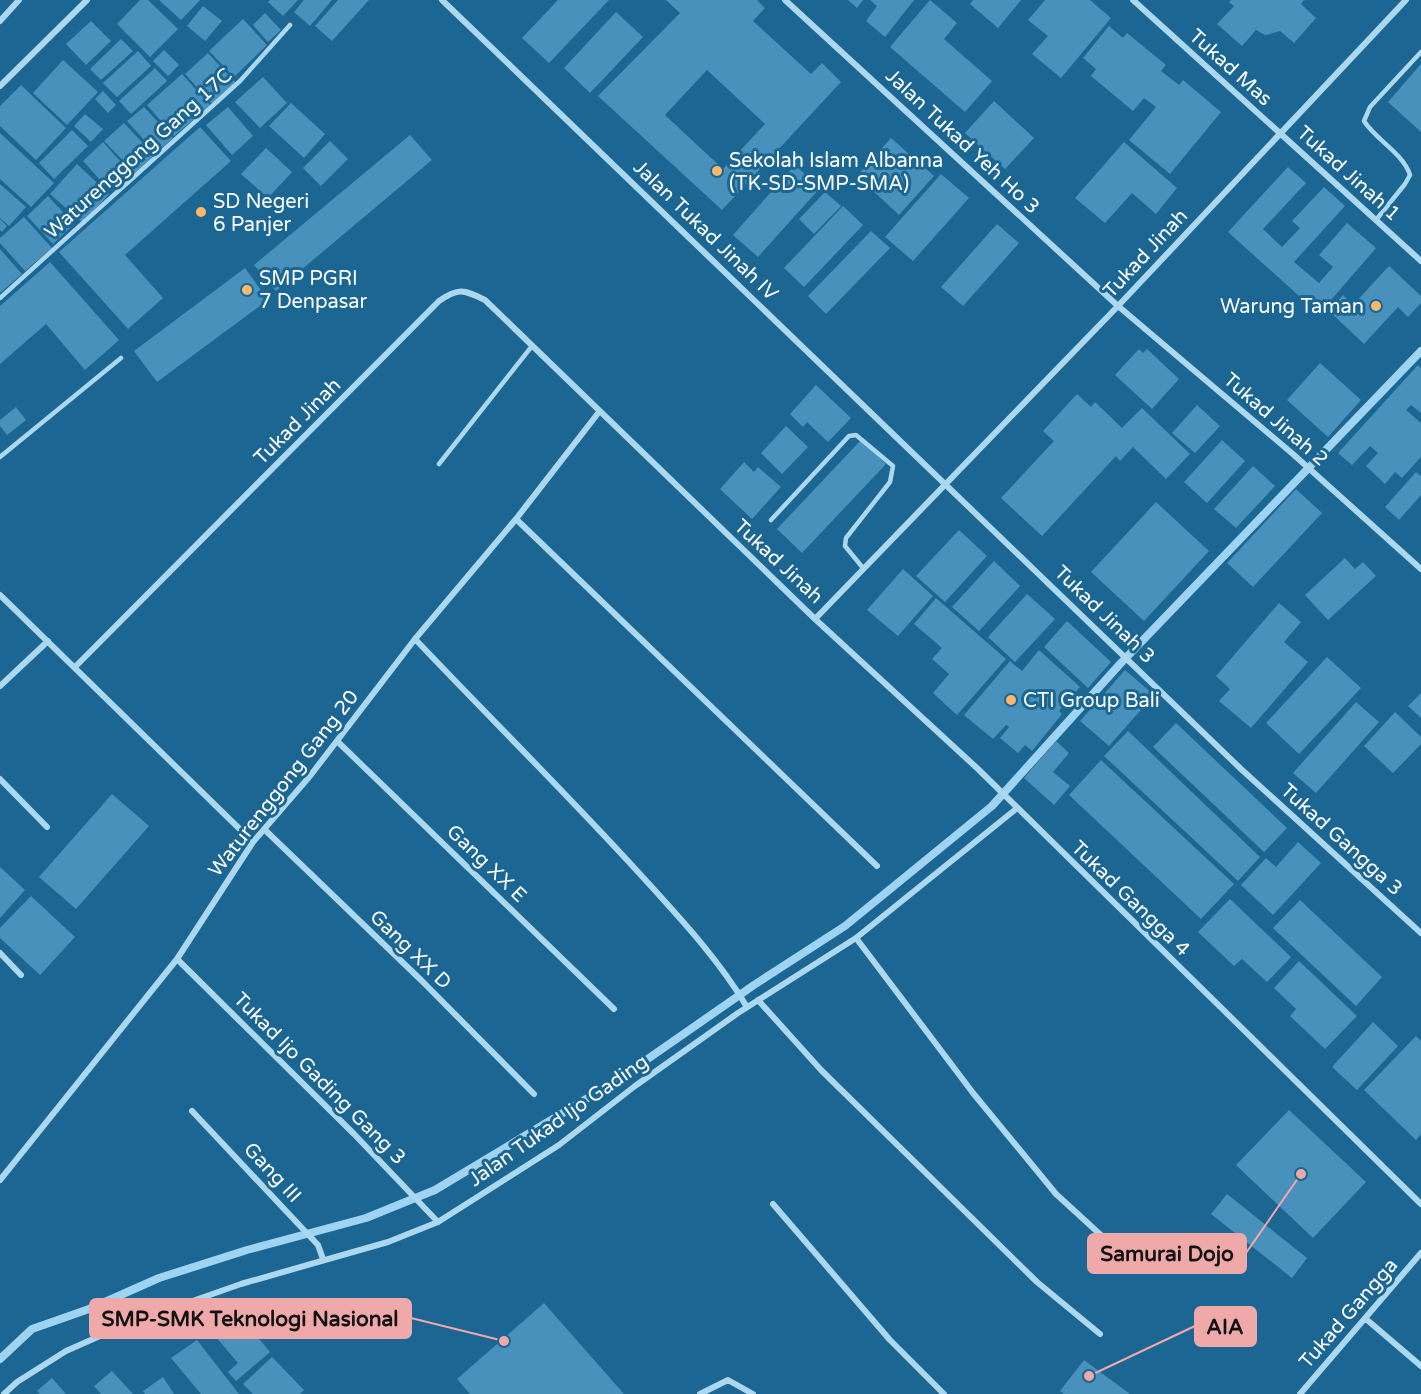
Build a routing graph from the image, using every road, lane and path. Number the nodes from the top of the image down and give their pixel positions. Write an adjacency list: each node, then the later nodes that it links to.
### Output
1 (19, 0): 7 (street)
2 (87, 0): 10 (street)
3 (442, 0): 21 (street, Jalan Tukad Jinah IV)
4 (785, 0): 15 (street, Jalan Tukad Yeh Ho 3)
5 (1133, 0): 11 (street, Tukad Mas)
6 (1406, 0): 11 (street, Tukad Jinah)
7 (0, 21)
8 (290, 25): 14 (lane, Waturenggong Gang 17C)
9 (1421, 52): 12 (lane)
10 (0, 86)
11 (1281, 134): 12 (street, Tukad Jinah 1); 15 (street, Tukad Jinah)
12 (1376, 220): 13 (street, Tukad Jinah 1)
13 (1421, 261)
14 (0, 298)
15 (1118, 306): 21 (street, Tukad Jinah); 25 (street, Tukad Jinah 2)
16 (532, 346): 18 (street, Tukad Jinah); 20 (lane); 30 (street, Tukad Jinah)
17 (121, 358): 19 (lane)
18 (599, 412): 22 (street, Waturenggong Gang 20); 27 (street, Tukad Jinah)
19 (0, 457)
20 (439, 464)
21 (946, 484): 24 (street, Tukad Jinah); 33 (street, Tukad Jinah 3)
22 (516, 519): 28 (street, Waturenggong Gang 20); 39 (street)
23 (771, 520): 24 (lane)
24 (863, 568): 27 (street, Tukad Jinah)
25 (1421, 569)
26 (0, 596): 29 (street)
27 (815, 619): 35 (street, Tukad Gangga 4)
28 (415, 639): 32 (street, Waturenggong Gang 20); 46 (street)
29 (48, 641): 30 (street); 31 (street)
30 (75, 667): 38 (street)
31 (0, 686)
32 (337, 741): 37 (street, Waturenggong Gang 20); 47 (street, Gang XX E)
33 (1241, 769): 40 (street, Tukad Gangga 3)
34 (0, 779): 36 (street)
35 (1016, 809): 41 (street, Jalan Tukad Ijo Gading); 52 (street, Tukad Gangga 4)
36 (47, 827)
37 (264, 829): 38 (street, Waturenggong Gang 20); 48 (street, Gang XX D)
38 (252, 842): 43 (street, Waturenggong Gang 20)
39 (877, 866)
40 (1421, 933)
41 (856, 938): 45 (street, Jalan Tukad Ijo Gading); 56 (street)
42 (0, 954): 44 (street)
43 (177, 959): 50 (street, Waturenggong Gang 20); 53 (street, Tukad Ijo Gading Gang 3)
44 (21, 975)
45 (758, 1000): 46 (street, Jalan Tukad Ijo Gading); 58 (street)
46 (747, 1007): 53 (street, Jalan Tukad Ijo Gading)
47 (614, 1009)
48 (534, 1094)
49 (192, 1111): 55 (street, Gang III)
50 (0, 1180)
51 (773, 1204): 63 (street)
52 (1421, 1204)
53 (438, 1222): 55 (street, Jalan Tukad Ijo Gading)
54 (1421, 1253): 57 (street, Tukad Gangga)
55 (323, 1259): 60 (street, Jalan Tukad Ijo Gading)
56 (1138, 1269)
57 (1366, 1319): 59 (street); 64 (street, Tukad Gangga)
58 (1100, 1334)
59 (1421, 1366)
60 (4, 1394)
61 (700, 1394): 62 (street)
62 (753, 1394)
63 (944, 1394)
64 (1300, 1394)

